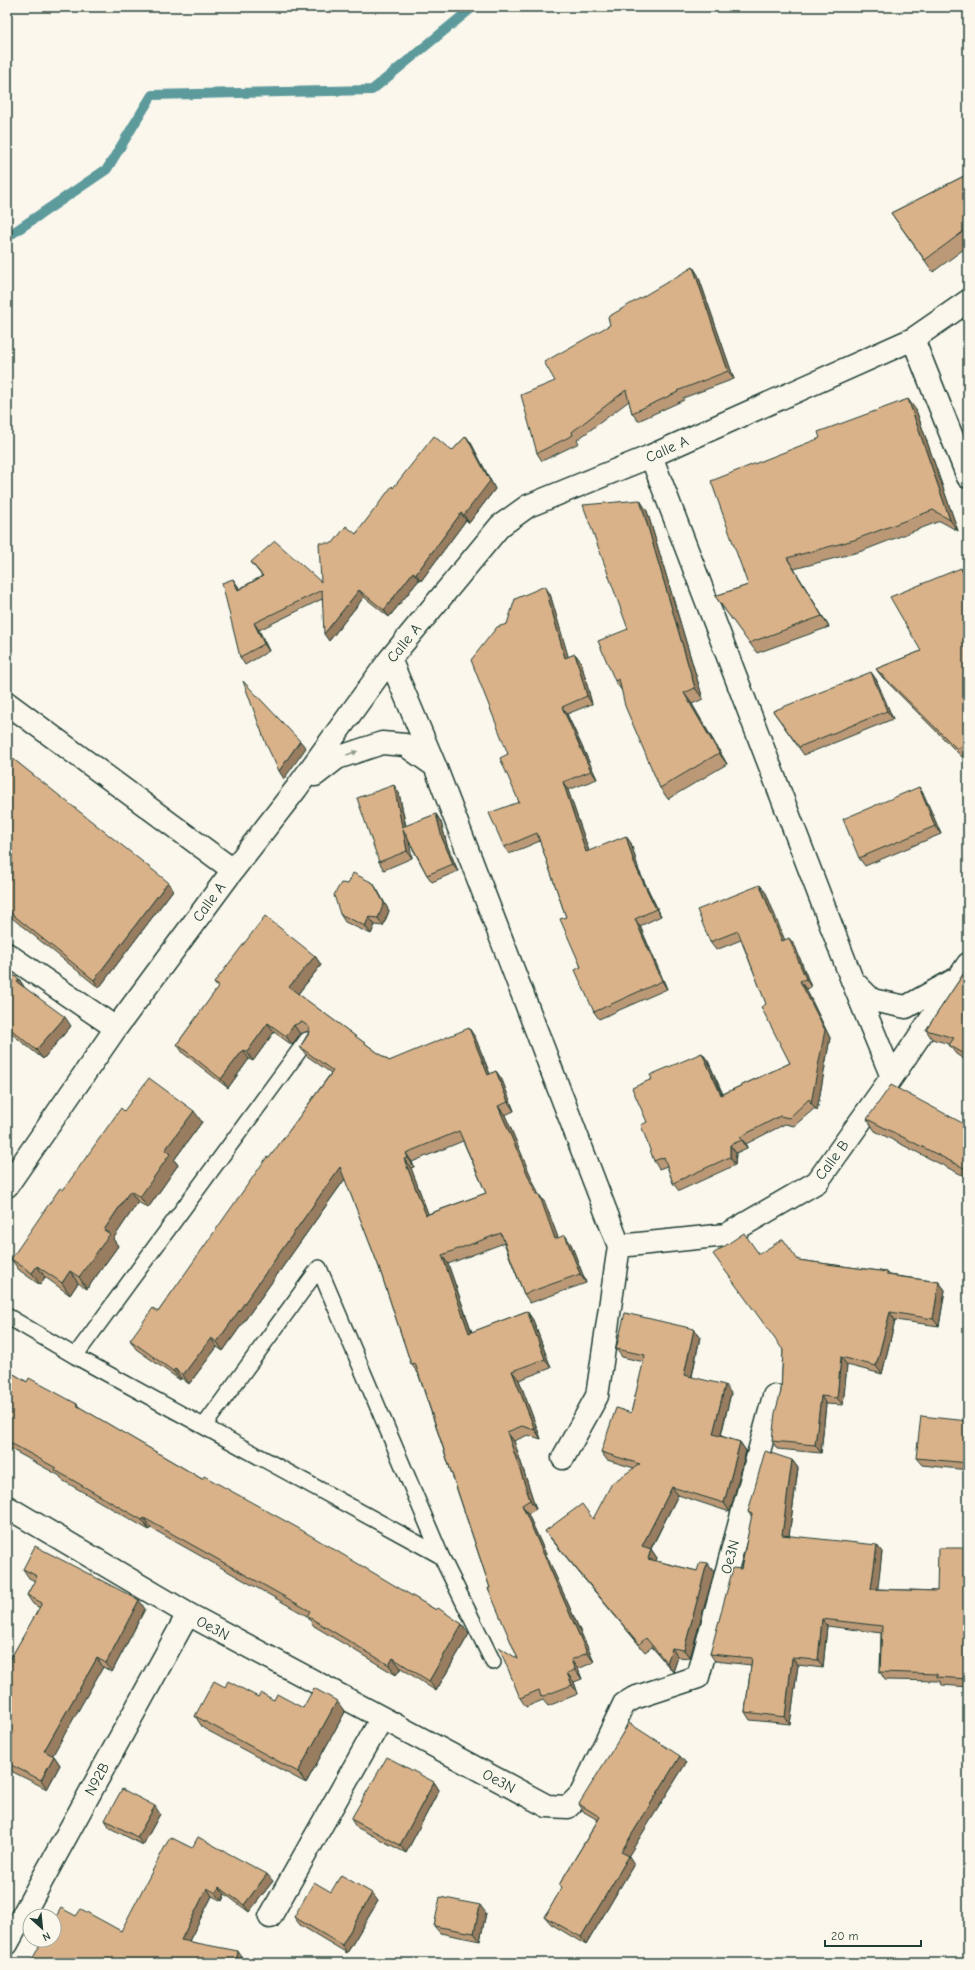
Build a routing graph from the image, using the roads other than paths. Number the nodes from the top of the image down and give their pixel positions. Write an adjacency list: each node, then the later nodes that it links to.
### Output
1 (968, 301): 2 (street, Calle A)
2 (913, 339): 3 (street, Calle A); 4 (street)
3 (651, 456): 5 (street, Calle A); 12 (street)
4 (968, 477)
5 (390, 659): 7 (street); 8 (street, Calle A)
6 (7, 703): 9 (street)
7 (435, 766): 8 (street, one-way to 7); 17 (street)
8 (296, 789): 9 (street, Calle A)
9 (233, 870): 13 (street, Calle A)
10 (7, 954): 13 (street)
11 (964, 970): 12 (street); 15 (street, Calle B)
12 (852, 980): 15 (street)
13 (116, 1028): 16 (street, Calle A)
14 (307, 1040): 19 (lane)
15 (892, 1077): 17 (street, Calle B)
16 (7, 1186)
17 (619, 1246): 22 (street)
18 (7, 1316): 19 (lane)
19 (75, 1356): 21 (lane)
20 (774, 1396): 27 (street, Oe3N)
21 (204, 1426): 24 (lane); 24 (lane)
22 (563, 1458)
23 (7, 1507): 25 (street, Oe3N)
24 (441, 1556): 26 (lane)
25 (188, 1614): 27 (street, Oe3N); 29 (street, N92B)
26 (493, 1662)
27 (382, 1718): 28 (street)
28 (270, 1917)
29 (7, 1944)

